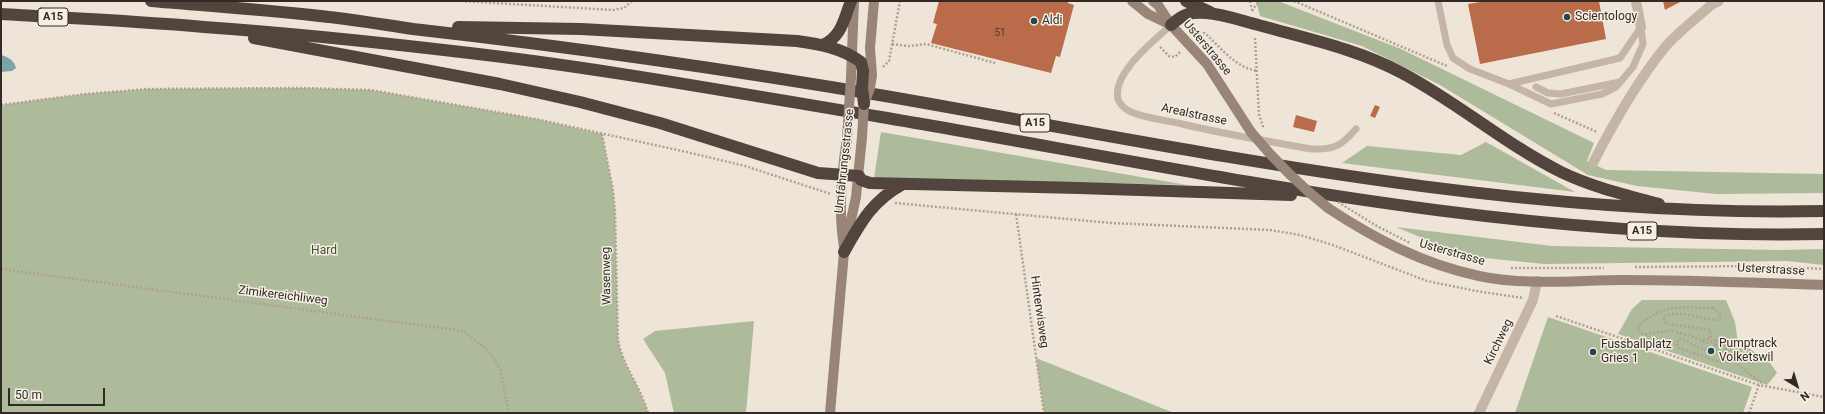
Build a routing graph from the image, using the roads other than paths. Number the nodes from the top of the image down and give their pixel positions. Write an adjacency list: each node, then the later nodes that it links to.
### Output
1 (151, 1): 14 (highway, A15)
2 (852, 1): 16 (highway); 17 (main road, Umfahrungsstrasse)
3 (874, 1): 18 (main road)
4 (1132, 1): 12 (main road, Usterstrasse)
5 (1153, 1): 12 (main road, Usterstrasse)
6 (1186, 1): 11 (highway)
7 (1438, 1): 20 (lane)
8 (1636, 1): 15 (street)
9 (1719, 1): 24 (street)
10 (1, 14): 13 (highway, A15)
11 (1214, 14): 12 (highway); 29 (highway)
12 (1171, 25): 23 (lane, Arealstrasse); 33 (main road, Usterstrasse, bridge)
13 (202, 26): 25 (highway); 28 (highway, A15)
14 (391, 26): 16 (highway); 29 (highway, A15)
15 (1641, 27): 19 (lane); 20 (lane)
16 (823, 45): 17 (highway)
17 (853, 56): 18 (highway); 25 (main road, Umfahrungsstrasse, bridge)
18 (867, 73): 22 (highway, bridge)
19 (1622, 81): 20 (lane); 21 (lane)
20 (1509, 84)
21 (1536, 87)
22 (864, 104): 26 (main road, Umfahrungsstrasse, bridge)
23 (1356, 129)
24 (1593, 163)
25 (841, 173): 26 (highway); 32 (main road, Umfahrungsstrasse)
26 (859, 176): 27 (highway); 32 (main road, Umfahrungsstrasse)
27 (903, 184): 28 (highway); 32 (highway)
28 (1336, 198): 31 (highway, A15)
29 (1680, 210): 30 (highway, A15)
30 (1824, 211)
31 (1824, 234)
32 (844, 252): 35 (main road, Umfahrungsstrasse)
33 (1537, 281): 34 (main road, Usterstrasse); 36 (street, Kirchweg)
34 (1824, 286)
35 (830, 413)
36 (1479, 413)

